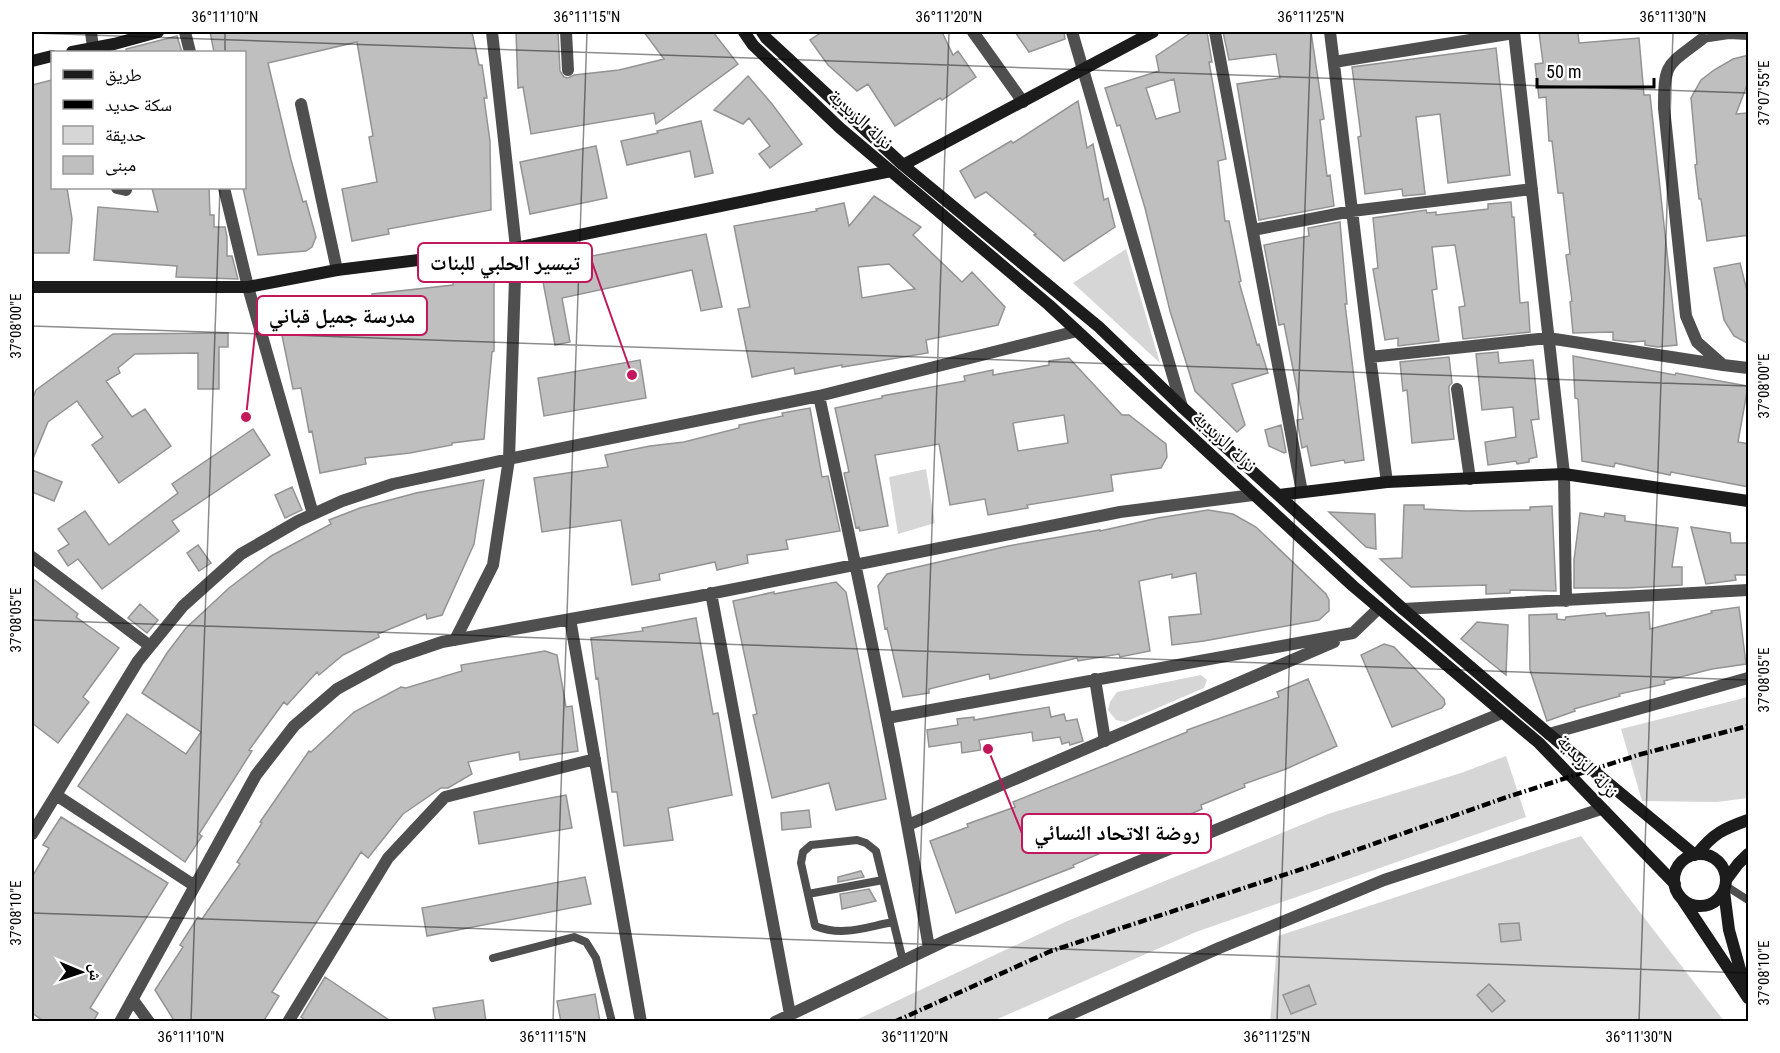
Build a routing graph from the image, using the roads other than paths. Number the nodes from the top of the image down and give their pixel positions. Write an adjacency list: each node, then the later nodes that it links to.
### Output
1 (91, 32): 17 (street)
2 (158, 32): 17 (main road)
3 (184, 32): 19 (street)
4 (492, 32): 33 (street)
5 (566, 32): 23 (street)
6 (744, 32): 28 (main road, نزلة الزبدية)
7 (762, 32): 27 (main road, نزلة الزبدية)
8 (973, 32): 25 (street)
9 (1072, 32): 24 (street)
10 (1153, 32): 14 (main road)
11 (1215, 32): 32 (street)
12 (1330, 32): 22 (street)
13 (1514, 32): 22 (street); 30 (street)
14 (1138, 35): 24 (main road)
15 (1749, 36): 16 (lane)
16 (1702, 39): 40 (street)
17 (93, 48): 18 (main road)
18 (80, 51)
19 (190, 51)
20 (51, 56): 21 (main road)
21 (32, 61)
22 (1334, 62): 31 (street)
23 (568, 70)
24 (1083, 70): 25 (main road); 44 (street)
25 (1023, 102): 27 (main road)
26 (301, 104): 34 (street)
27 (903, 165): 44 (main road, نزلة الزبدية)
28 (891, 171): 33 (main road); 37 (main road, نزلة الزبدية)
29 (224, 189): 36 (street)
30 (1532, 189): 31 (street); 38 (street)
31 (1352, 211): 32 (street); 39 (street)
32 (1252, 230): 49 (street)
33 (516, 248): 34 (main road); 45 (street)
34 (337, 270): 36 (main road)
35 (32, 287): 36 (main road)
36 (248, 287): 53 (street)
37 (1077, 331): 43 (street); 50 (main road, نزلة الزبدية)
38 (1548, 338): 39 (street); 40 (street); 46 (street)
39 (1370, 357): 48 (street)
40 (1723, 365): 41 (street)
41 (1749, 368)
42 (1457, 389): 47 (street)
43 (819, 396): 45 (street); 55 (street)
44 (1182, 407): 51 (main road, نزلة الزبدية)
45 (509, 459): 53 (street); 63 (street)
46 (1564, 474): 47 (main road); 52 (main road); 58 (street)
47 (1470, 479): 48 (main road)
48 (1387, 482): 49 (main road)
49 (1302, 492): 51 (main road)
50 (1253, 495): 55 (street); 59 (main road, نزلة الزبدية)
51 (1279, 495): 60 (main road, نزلة الزبدية)
52 (1749, 501)
53 (313, 514): 64 (street)
54 (32, 557): 64 (street)
55 (855, 564): 57 (street); 68 (street)
56 (1749, 590): 58 (street)
57 (711, 593): 61 (street); 91 (street)
58 (1566, 601): 60 (street)
59 (1379, 608): 62 (street); 67 (main road, نزلة الزبدية)
60 (1402, 609): 69 (main road, نزلة الزبدية)
61 (570, 619): 63 (street); 71 (street)
62 (1353, 633): 66 (street); 70 (street)
63 (455, 640): 80 (street)
64 (150, 646): 72 (street)
65 (1749, 678): 69 (street)
66 (1095, 680): 68 (street); 70 (street)
67 (1502, 713): 73 (main road, نزلة الزبدية); 86 (street)
68 (887, 718): 75 (street)
69 (1548, 734): 77 (main road, نزلة الزبدية)
70 (1105, 741): 75 (street)
71 (595, 759): 94 (street); 96 (street)
72 (56, 795): 76 (street); 80 (street)
73 (1601, 809): 82 (main road, نزلة الزبدية); 98 (street)
74 (1749, 820): 77 (main road)
75 (908, 825): 86 (street)
76 (32, 834)
77 (1696, 854): 81 (main road, نزلة الزبدية); 82 (main road)
78 (1749, 854): 81 (main road)
79 (883, 880): 83 (lane); 83 (lane); 85 (lane)
80 (195, 886): 90 (street)
81 (1725, 886): 82 (main road); 84 (lane); 89 (main road)
82 (1676, 888): 89 (main road)
83 (808, 894): 85 (lane)
84 (1749, 900)
85 (893, 922): 88 (lane)
86 (929, 948): 88 (street)
87 (493, 958): 95 (lane)
88 (903, 961): 91 (street)
89 (1748, 997)
90 (133, 1000): 92 (street); 93 (street)
91 (790, 1014): 97 (street)
92 (120, 1022)
93 (150, 1022)
94 (288, 1022)
95 (612, 1022)
96 (641, 1022)
97 (775, 1022)
98 (1053, 1022)

